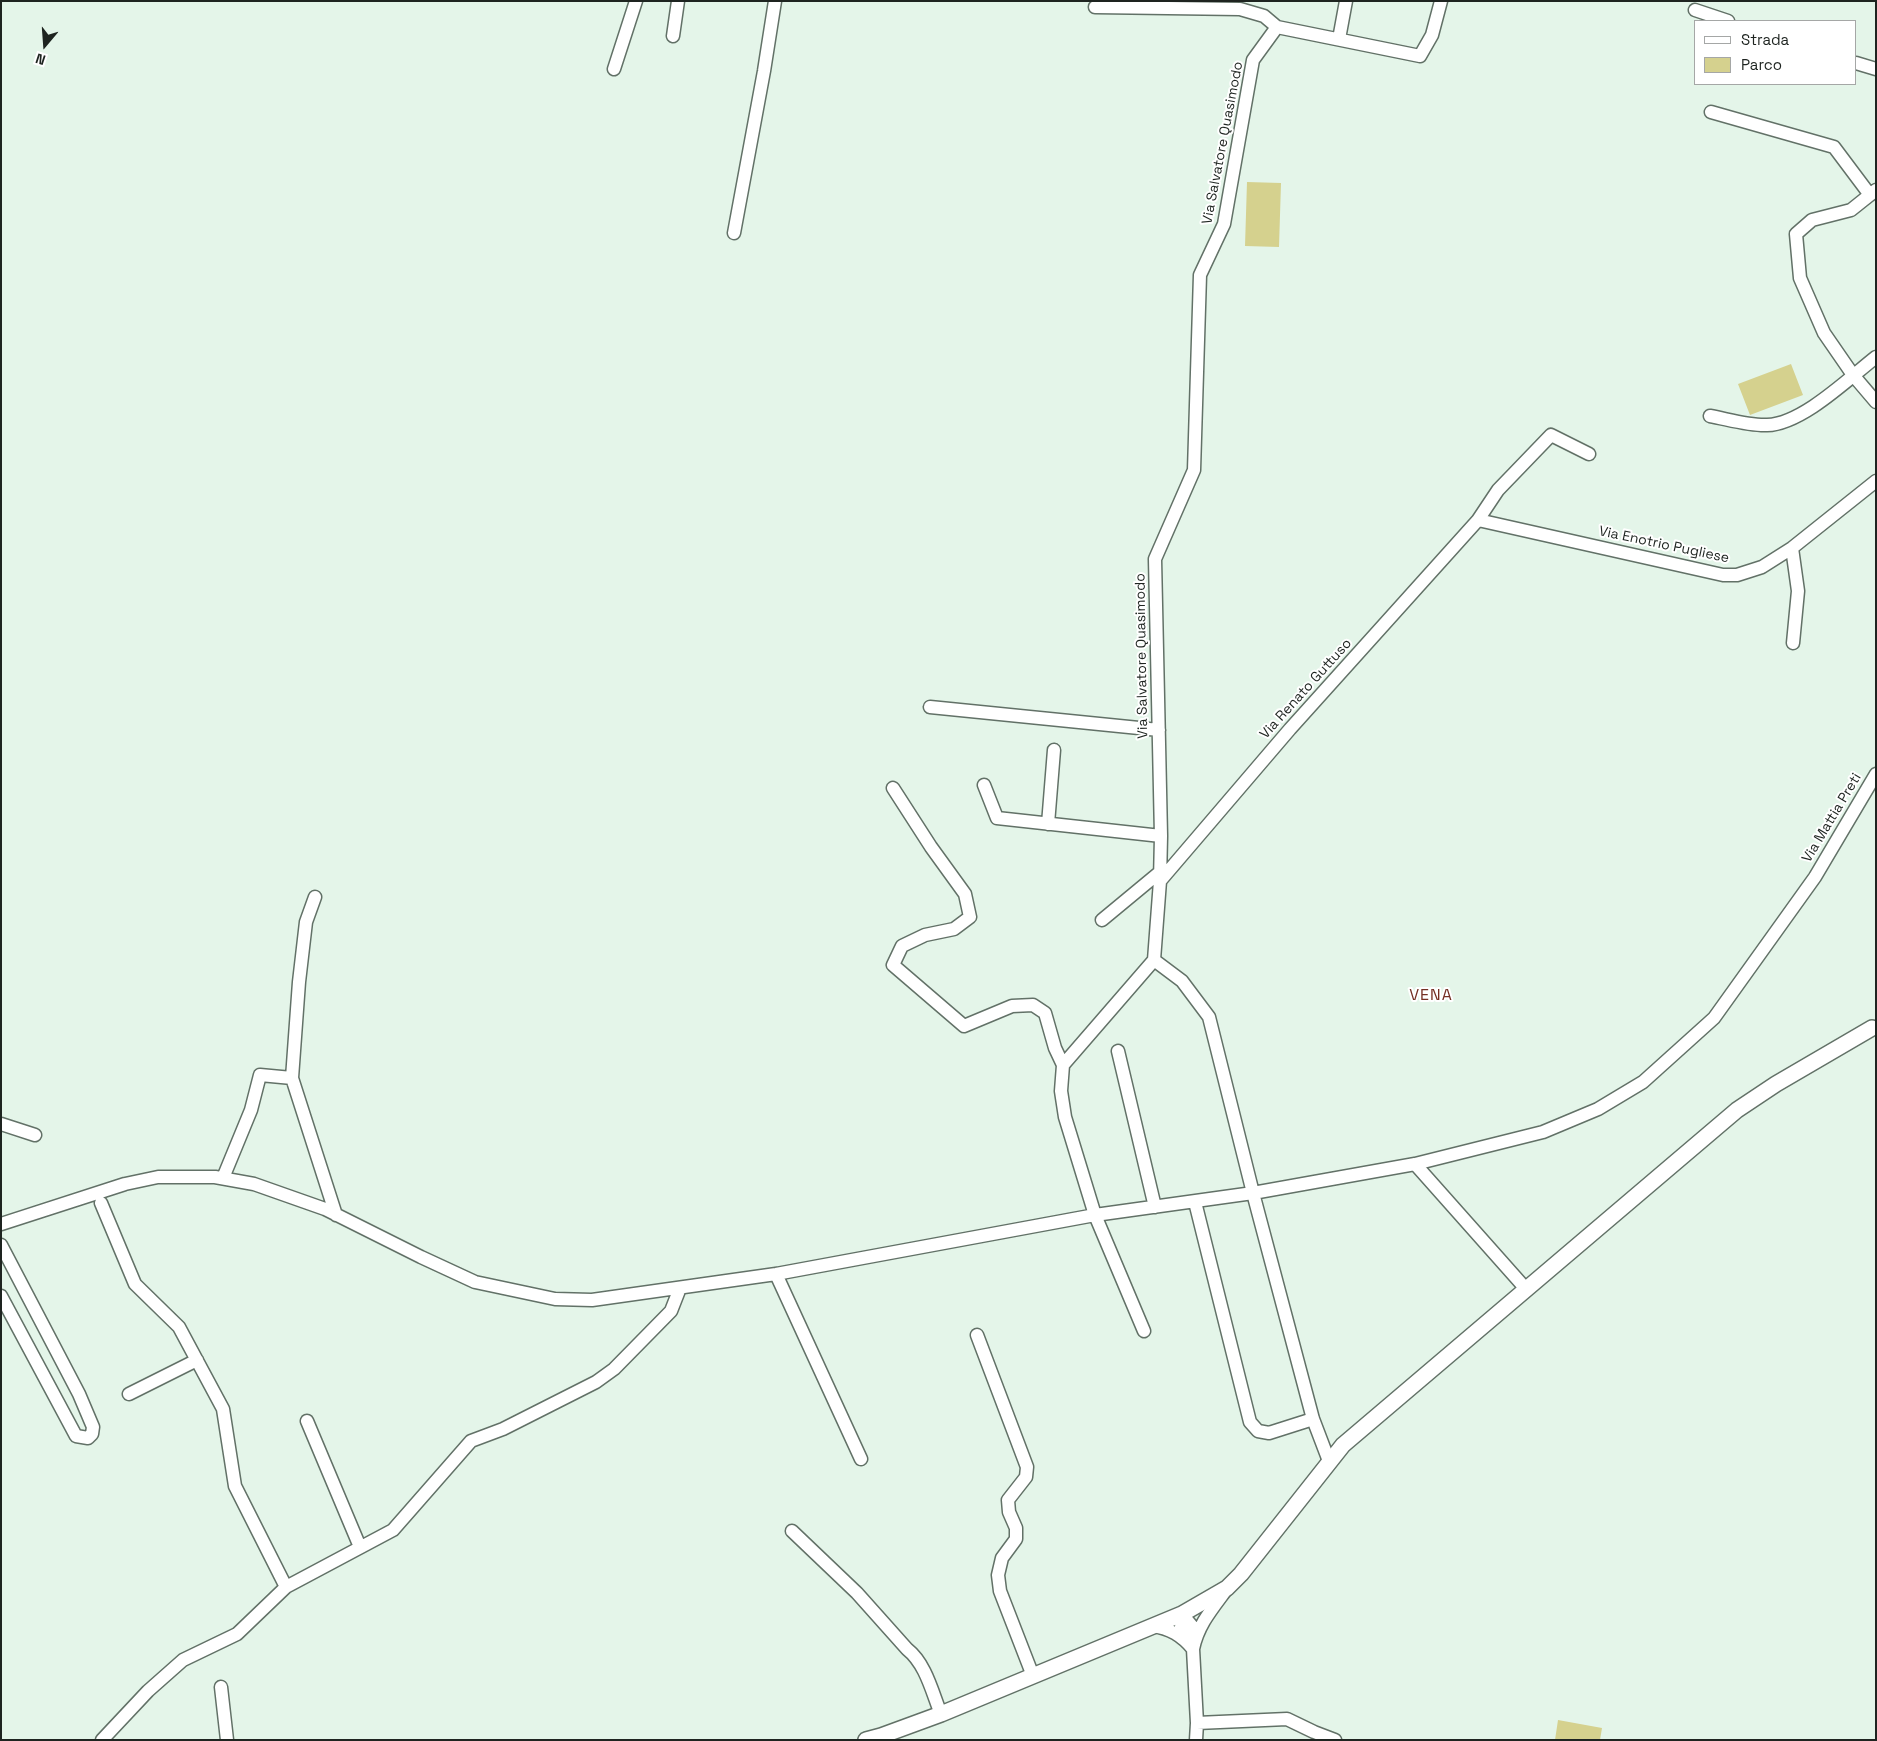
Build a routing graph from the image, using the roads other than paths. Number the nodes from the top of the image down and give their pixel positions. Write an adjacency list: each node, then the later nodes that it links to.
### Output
1 (636, 1): 14 (street)
2 (678, 1): 11 (street)
3 (775, 1): 18 (street)
4 (1346, 1): 12 (street)
5 (1441, 1): 12 (street)
6 (1113, 4): 7 (street); 10 (street)
7 (1096, 7)
8 (1695, 10): 9 (street)
9 (1725, 20)
10 (1277, 27): 12 (street); 29 (street, Via Salvatore Quasimodo)
11 (673, 36)
12 (1339, 39)
13 (1857, 63): 15 (street)
14 (614, 69)
15 (1876, 69)
16 (1711, 112): 17 (street)
17 (1873, 193): 20 (street)
18 (734, 232)
19 (1876, 357): 20 (street)
20 (1852, 375): 21 (street); 22 (street)
21 (1876, 402)
22 (1710, 416)
23 (1590, 454): 25 (street, Via Renato Guttuso)
24 (1876, 481): 26 (street, Via Enotrio Pugliese)
25 (1478, 520): 26 (street, Via Enotrio Pugliese); 36 (street, Via Renato Guttuso)
26 (1792, 548): 27 (street)
27 (1793, 643)
28 (930, 708): 29 (street)
29 (1159, 730): 35 (street, Via Salvatore Quasimodo)
30 (1054, 750): 34 (street)
31 (1876, 774): 46 (street, Via Mattia Preti)
32 (984, 785): 34 (street)
33 (893, 788): 42 (street)
34 (1048, 824): 35 (street)
35 (1161, 836): 36 (street, Via Salvatore Quasimodo)
36 (1160, 876): 38 (street, Via Renato Guttuso); 39 (street, Via Salvatore Quasimodo)
37 (315, 897): 43 (street)
38 (1102, 920)
39 (1154, 960): 42 (street); 48 (street)
40 (1872, 1028): 58 (main road)
41 (1118, 1051): 51 (street)
42 (1063, 1065): 53 (street)
43 (292, 1078): 47 (street); 52 (street)
44 (1, 1124): 45 (street)
45 (35, 1135)
46 (1415, 1164): 48 (street, Via Mattia Preti); 58 (street)
47 (224, 1178): 52 (street, Via Mattia Preti); 54 (street, Via Mattia Preti)
48 (1252, 1193): 49 (street, Via Mattia Preti); 64 (street)
49 (1195, 1202): 51 (street, Via Mattia Preti); 64 (street)
50 (101, 1203): 62 (street)
51 (1155, 1207): 53 (street, Via Mattia Preti)
52 (336, 1215): 57 (street, Via Mattia Preti)
53 (1095, 1215): 56 (street, Via Mattia Preti); 60 (street)
54 (1, 1224)
55 (1, 1245): 59 (street)
56 (776, 1274): 57 (street, Via Mattia Preti); 66 (street)
57 (680, 1288): 69 (street)
58 (1526, 1289): 67 (main road)
59 (1, 1296)
60 (1144, 1332)
61 (978, 1335): 75 (street)
62 (197, 1360): 63 (street); 70 (street)
63 (129, 1394)
64 (1314, 1418): 67 (street)
65 (307, 1421): 69 (street)
66 (861, 1459)
67 (1329, 1461): 71 (main road)
68 (792, 1531): 77 (street)
69 (360, 1547): 70 (street)
70 (286, 1587): 79 (street)
71 (1227, 1588): 72 (main road); 74 (street)
72 (1182, 1614): 73 (main road); 74 (street)
73 (1152, 1626): 74 (street); 75 (main road)
74 (1192, 1644): 78 (street)
75 (1033, 1676): 77 (main road)
76 (221, 1687): 80 (street)
77 (942, 1714): 81 (main road)
78 (1197, 1723): 82 (street); 83 (street)
79 (102, 1740)
80 (226, 1740)
81 (866, 1740)
82 (1196, 1740)
83 (1335, 1740)

